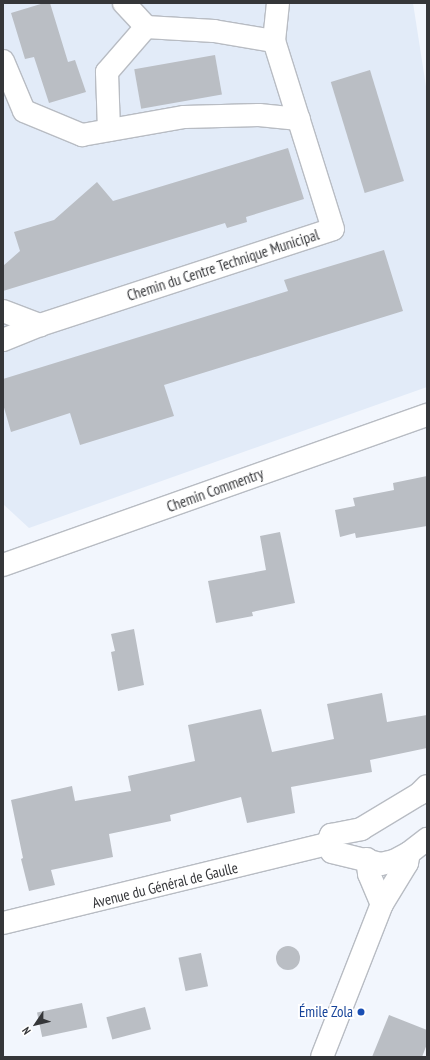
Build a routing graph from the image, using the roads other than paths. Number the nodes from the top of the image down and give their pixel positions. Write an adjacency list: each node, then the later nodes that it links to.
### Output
1 (124, 3): 3 (street)
2 (278, 3): 4 (street, Chemin du Centre Technique Municipal)
3 (146, 27): 4 (street); 7 (street)
4 (274, 41): 6 (street, Chemin du Centre Technique Municipal)
5 (3, 61): 7 (street)
6 (299, 119): 7 (street); 9 (street, Chemin du Centre Technique Municipal)
7 (109, 130)
8 (3, 311): 9 (street)
9 (40, 325): 10 (street, Chemin du Centre Technique Municipal)
10 (3, 340)
11 (427, 415): 12 (street, Chemin Commentry)
12 (3, 565)
13 (427, 786): 14 (street, Avenue du Général de Gaulle)
14 (361, 829): 16 (street, Avenue du Général de Gaulle); 18 (street)
15 (427, 839): 17 (street)
16 (327, 844): 18 (street); 20 (street, Avenue du Général de Gaulle)
17 (409, 853): 18 (street); 19 (street)
18 (367, 859): 19 (street)
19 (382, 904): 21 (street)
20 (3, 923)
21 (322, 1057)

